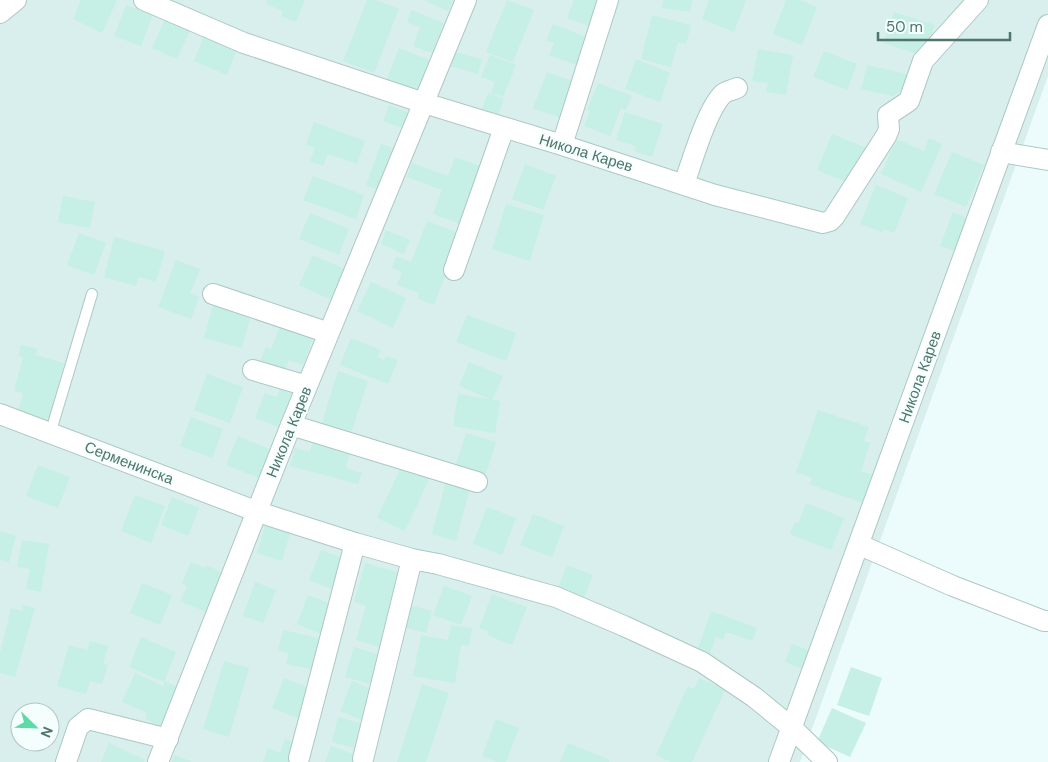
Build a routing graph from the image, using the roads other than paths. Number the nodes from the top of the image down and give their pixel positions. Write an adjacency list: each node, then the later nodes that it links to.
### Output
1 (16, 0): 6 (street)
2 (144, 0): 9 (street)
3 (466, 0): 9 (street, Никола Карев)
4 (608, 0): 11 (street)
5 (978, 0): 14 (street, Никола Карев)
6 (0, 13)
7 (1048, 25): 12 (street, Никола Карев)
8 (737, 88): 14 (street)
9 (424, 103): 10 (street, Никола Карев); 18 (street, Никола Карев)
10 (504, 128): 11 (street, Никола Карев); 15 (street)
11 (562, 145): 14 (street, Никола Карев)
12 (1001, 152): 13 (street); 27 (street, Никола Карев)
13 (1048, 160)
14 (684, 184)
15 (454, 270)
16 (92, 294): 23 (lane)
17 (213, 294): 18 (street)
18 (329, 333): 20 (street, Никола Карев)
19 (253, 370): 20 (street)
20 (307, 386): 22 (street, Никола Карев)
21 (0, 414): 23 (street, Серменинска)
22 (292, 425): 24 (street); 25 (street, Никола Карев)
23 (50, 434): 25 (street, Серменинска)
24 (477, 482)
25 (258, 512): 26 (street); 31 (street, Никола Карев)
26 (355, 543): 28 (street); 32 (street)
27 (860, 545): 29 (street); 30 (street, Никола Карев)
28 (412, 559): 30 (street); 33 (street)
29 (1048, 621)
30 (792, 728): 36 (street, Никола Карев); 37 (street)
31 (168, 739): 34 (street); 35 (street, Никола Карев)
32 (299, 758)
33 (363, 759)
34 (66, 762)
35 (158, 762)
36 (779, 762)
37 (827, 762)

